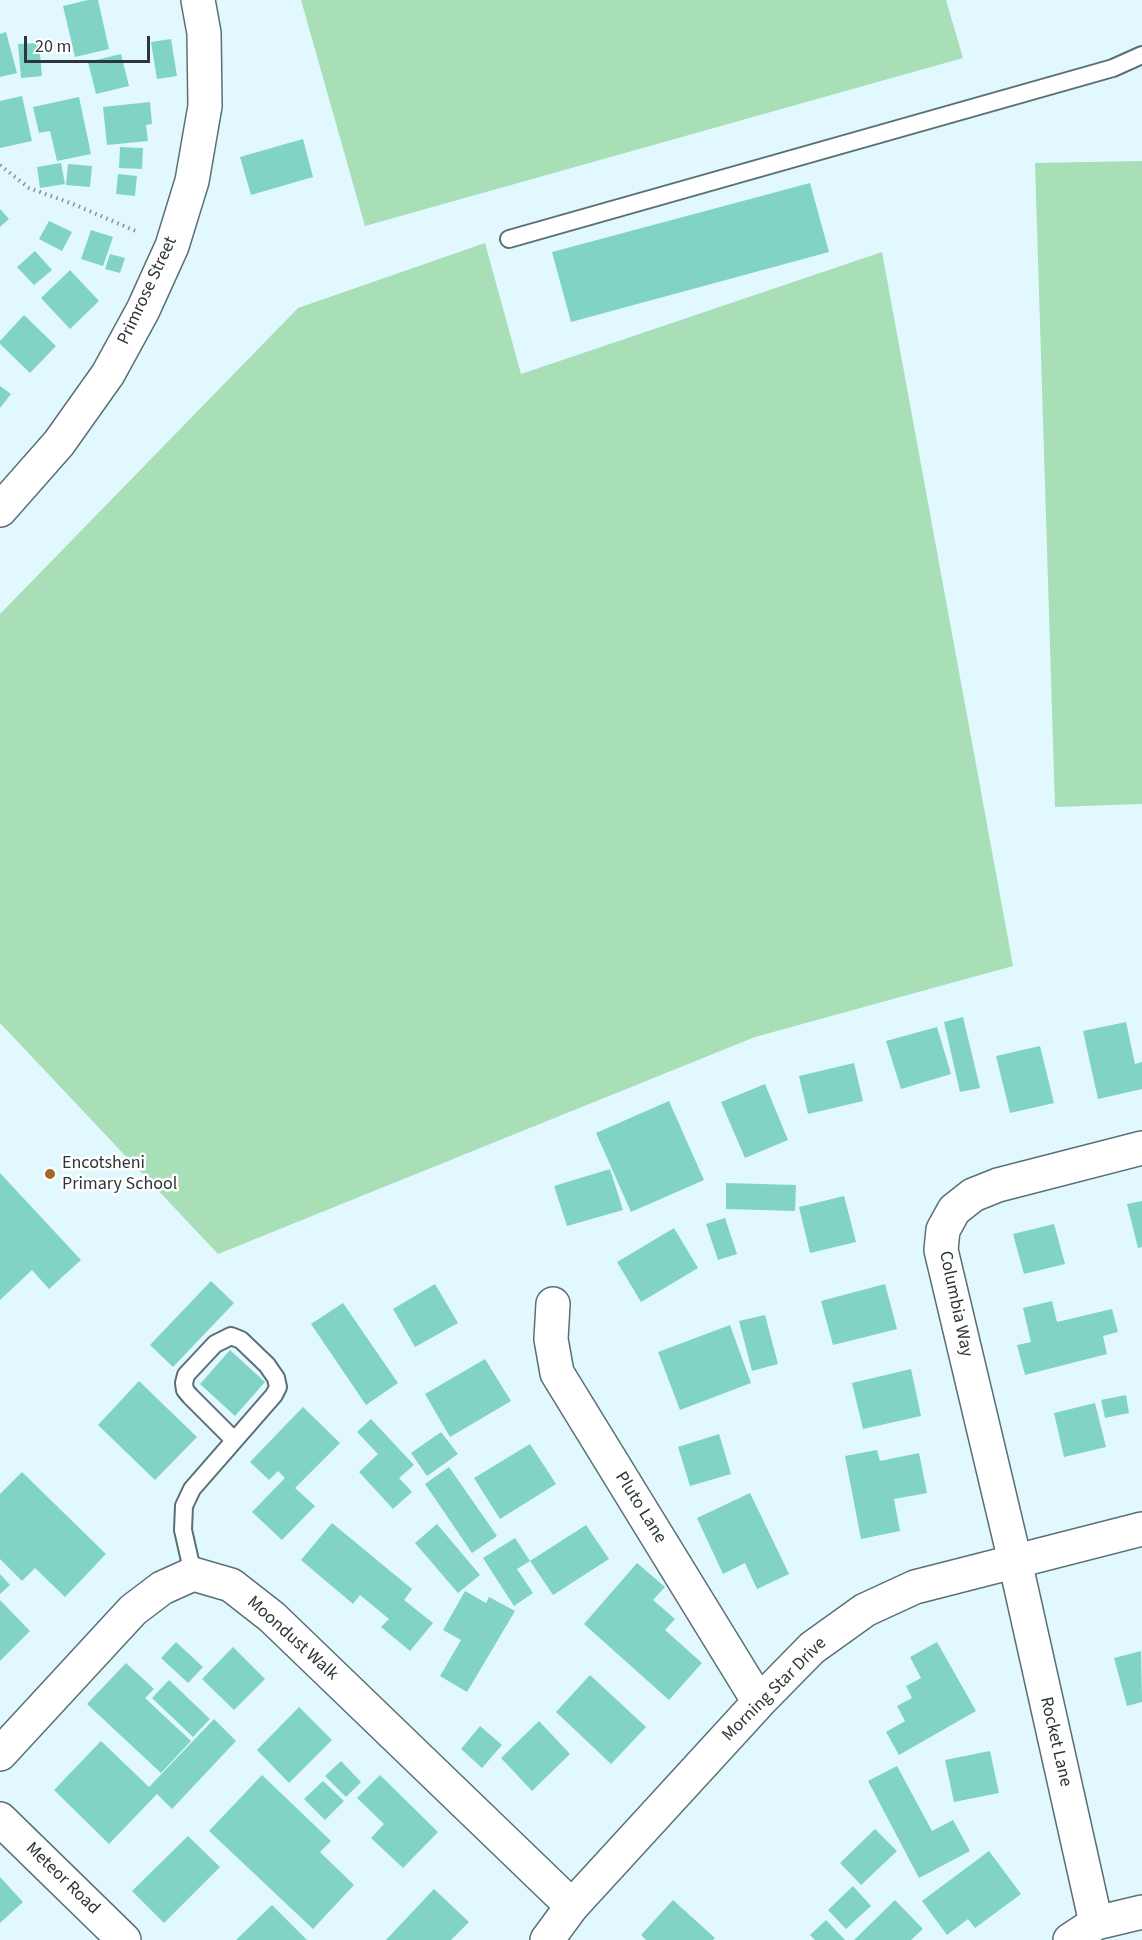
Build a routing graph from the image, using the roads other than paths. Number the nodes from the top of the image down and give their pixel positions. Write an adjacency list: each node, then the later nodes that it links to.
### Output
1 (198, 0): 4 (street, Primrose Street)
2 (1142, 55): 3 (lane)
3 (508, 239)
4 (0, 510)
5 (1142, 1148): 9 (street, Columbia Way)
6 (553, 1304): 11 (street, Pluto Lane)
7 (234, 1440): 7 (lane); 10 (lane)
8 (1142, 1529): 9 (street, Morning Star Drive)
9 (1015, 1561): 11 (street, Morning Star Drive); 16 (street, Rocket Lane)
10 (193, 1574): 12 (street); 14 (street, Moondust Walk)
11 (759, 1702): 14 (street, Morning Star Drive)
12 (0, 1754)
13 (0, 1819): 17 (street, Meteor Road)
14 (572, 1906): 18 (street, Morning Star Drive)
15 (1142, 1912): 16 (street)
16 (1083, 1932)
17 (124, 1940)
18 (548, 1940)

